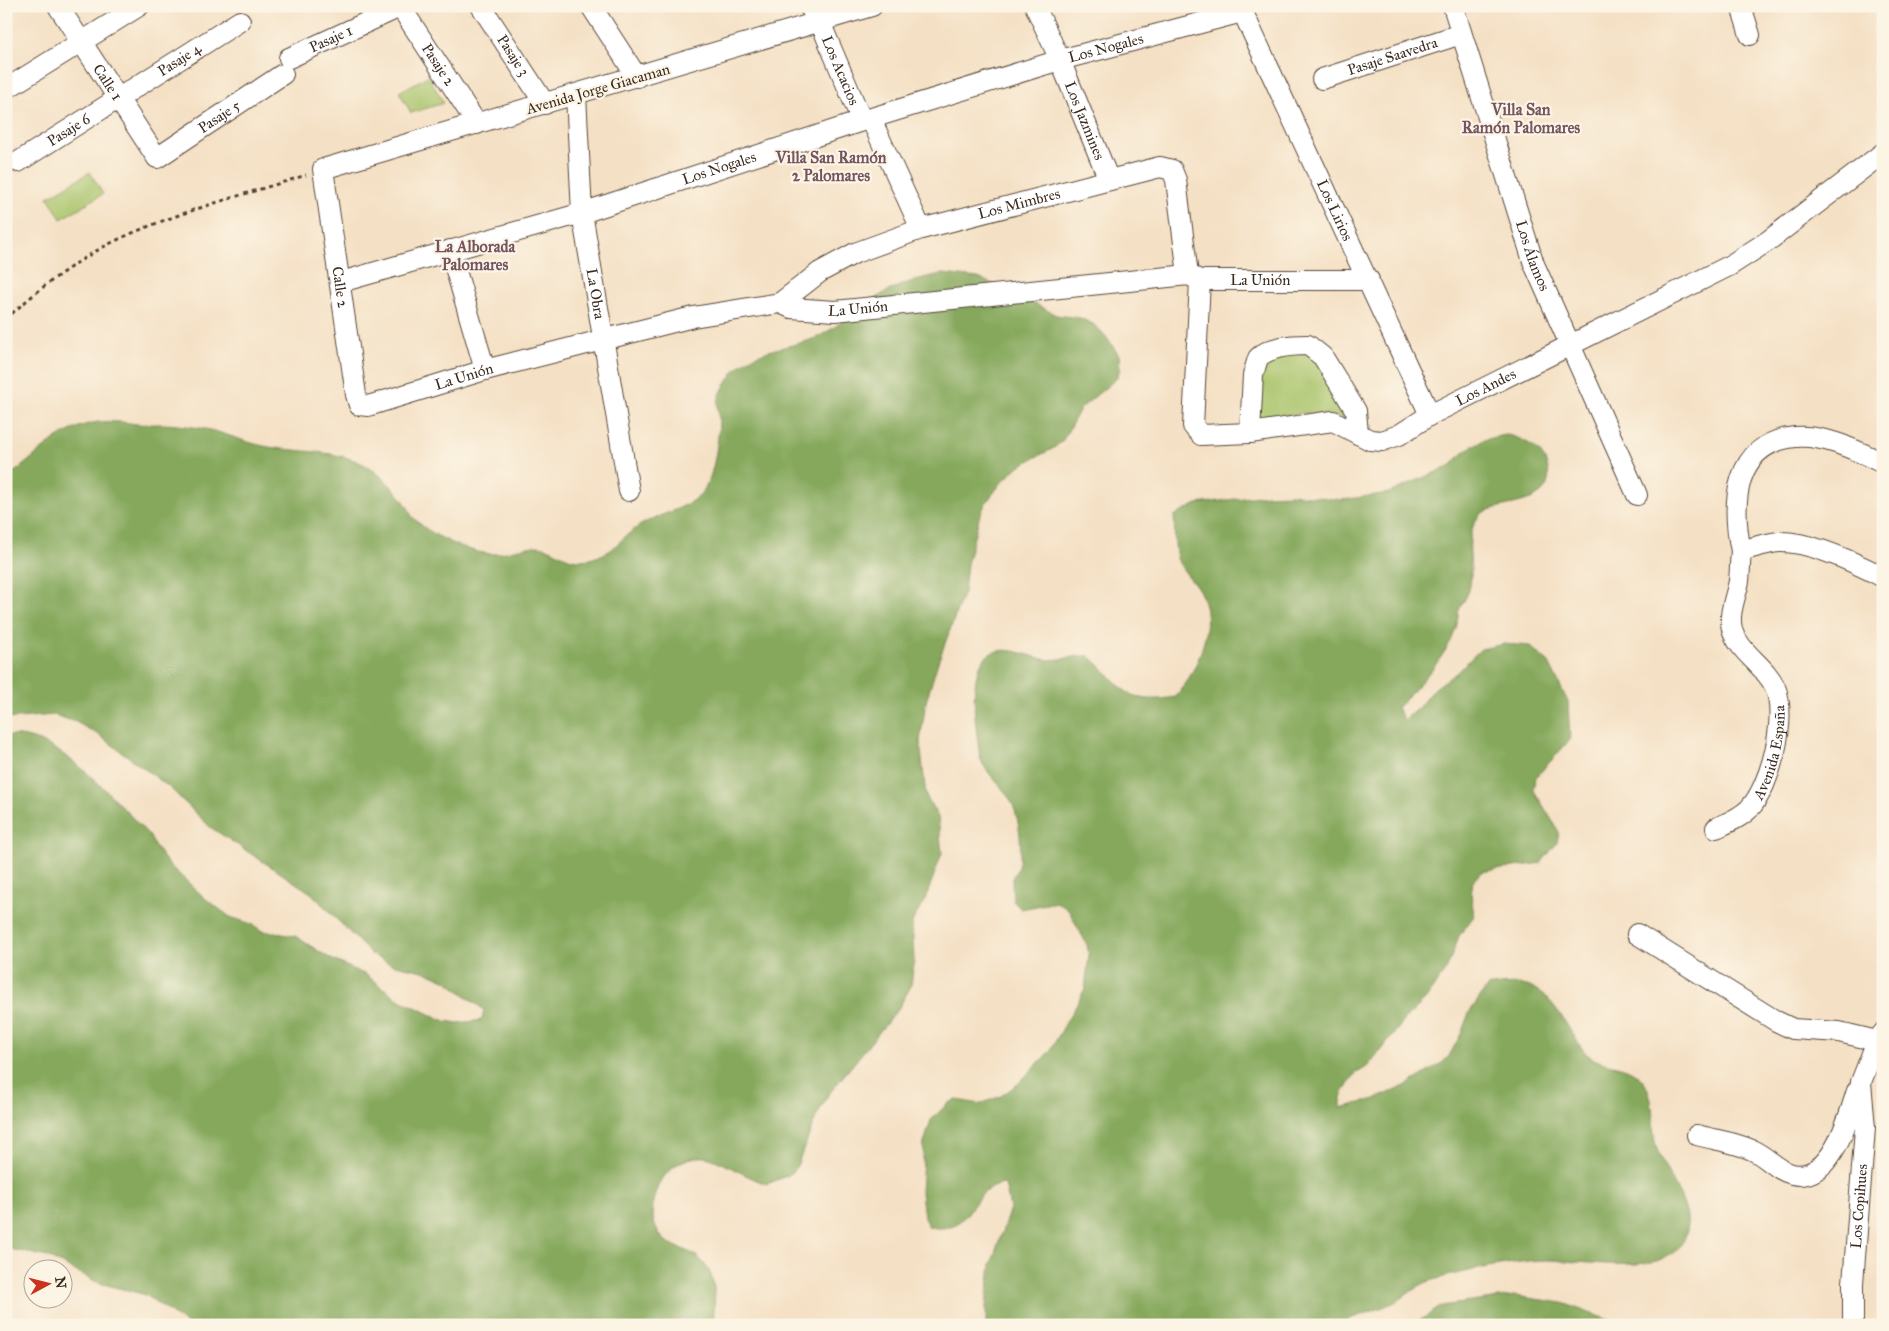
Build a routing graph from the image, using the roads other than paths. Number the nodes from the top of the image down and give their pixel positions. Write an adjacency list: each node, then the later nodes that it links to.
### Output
1 (58, 6): 15 (street, Calle 1)
2 (139, 6): 15 (street)
3 (481, 6): 23 (street, Pasaje 3)
4 (591, 6): 18 (street)
5 (872, 6): 11 (street, Avenida Jorge Giacaman)
6 (1035, 6): 16 (street, Los Jazmines)
7 (1453, 6): 13 (street, Los Álamos)
8 (1741, 6): 14 (street)
9 (400, 7): 17 (street, Pasaje 1); 25 (street, Pasaje 2)
10 (1241, 9): 16 (street, Los Nogales); 35 (street, Los Lirios)
11 (814, 14): 18 (street, Avenida Jorge Giacaman); 24 (street, Los Acacios)
12 (240, 21): 22 (street, Pasaje 4)
13 (1461, 34): 19 (street, Pasaje Saavedra); 39 (street, Los Álamos)
14 (1750, 35)
15 (81, 43): 20 (street); 22 (street, Calle 1)
16 (1060, 60): 24 (street, Los Nogales); 30 (street, Los Jazmines)
17 (286, 66): 27 (street, Pasaje 5)
18 (637, 77): 21 (street, Avenida Jorge Giacaman)
19 (1322, 79)
20 (9, 80)
21 (576, 95): 23 (street, Avenida Jorge Giacaman); 31 (street, La Obra)
22 (119, 98): 27 (street, Calle 1); 28 (street, Pasaje 6)
23 (545, 104): 25 (street, Avenida Jorge Giacaman)
24 (867, 120): 31 (street, Los Nogales); 32 (street, Los Acacios)
25 (477, 124): 29 (street, Avenida Jorge Giacaman)
26 (1883, 153): 39 (street, Los Andes)
27 (157, 158)
28 (18, 162)
29 (318, 171): 36 (street, Calle 2)
30 (1109, 180): 32 (street, Los Mimbres); 34 (street, Los Mimbres)
31 (582, 213): 33 (street, Los Nogales); 38 (street, La Obra)
32 (921, 229): 37 (street, Los Mimbres)
33 (450, 250): 36 (street, Los Nogales); 40 (street)
34 (1194, 278): 35 (street, La Unión); 37 (street, La Unión); 43 (street, Los Andes)
35 (1369, 280): 42 (street, Los Lirios)
36 (340, 282): 41 (street, Calle 2)
37 (780, 303): 38 (street, La Unión)
38 (602, 340): 40 (street, La Unión); 46 (street, La Obra)
39 (1570, 346): 42 (street, Los Andes); 47 (street, Los Álamos)
40 (485, 370): 41 (street, La Unión)
41 (359, 405)
42 (1430, 415): 44 (street, Los Andes)
43 (1250, 432): 44 (street, Los Andes); 44 (street)
44 (1358, 434)
45 (1883, 463): 48 (street, Avenida España)
46 (629, 491)
47 (1637, 496)
48 (1741, 551): 49 (street); 50 (street, Avenida España)
49 (1883, 577)
50 (1716, 828)
51 (1637, 934): 52 (street)
52 (1880, 1037): 53 (street, Los Copihues)
53 (1860, 1082): 54 (street); 55 (street, Los Copihues)
54 (1697, 1134)
55 (1854, 1325)

